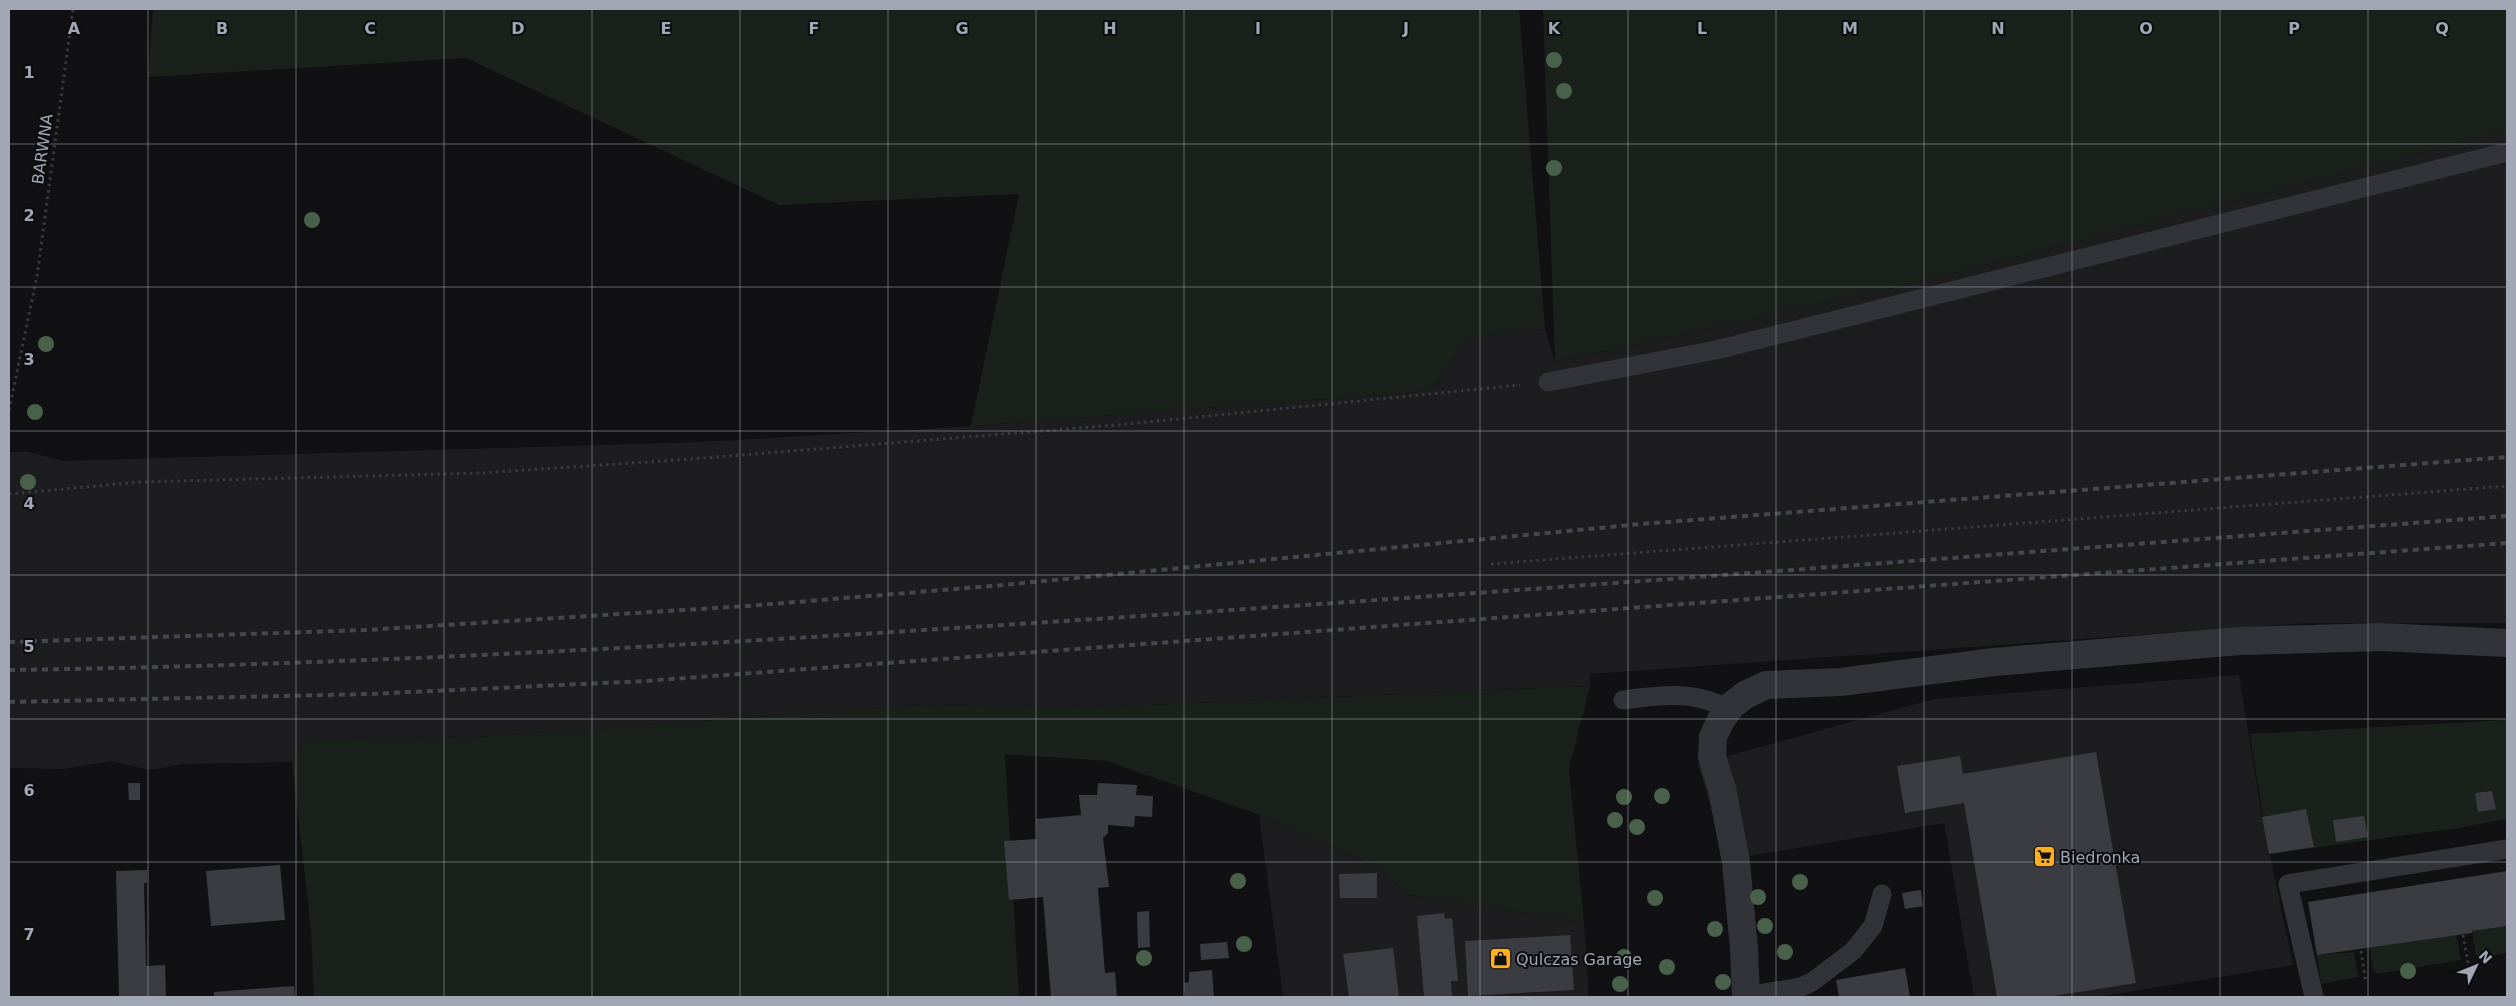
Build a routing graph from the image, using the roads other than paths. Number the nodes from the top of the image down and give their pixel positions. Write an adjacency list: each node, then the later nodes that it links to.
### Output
1 (2507, 152): 2 (lane)
2 (1548, 382)
3 (2507, 642): 5 (street)
4 (1623, 700): 5 (lane)
5 (1728, 709): 8 (street)
6 (2507, 848): 9 (lane)
7 (1882, 894): 8 (lane)
8 (1746, 997)
9 (2314, 997)

